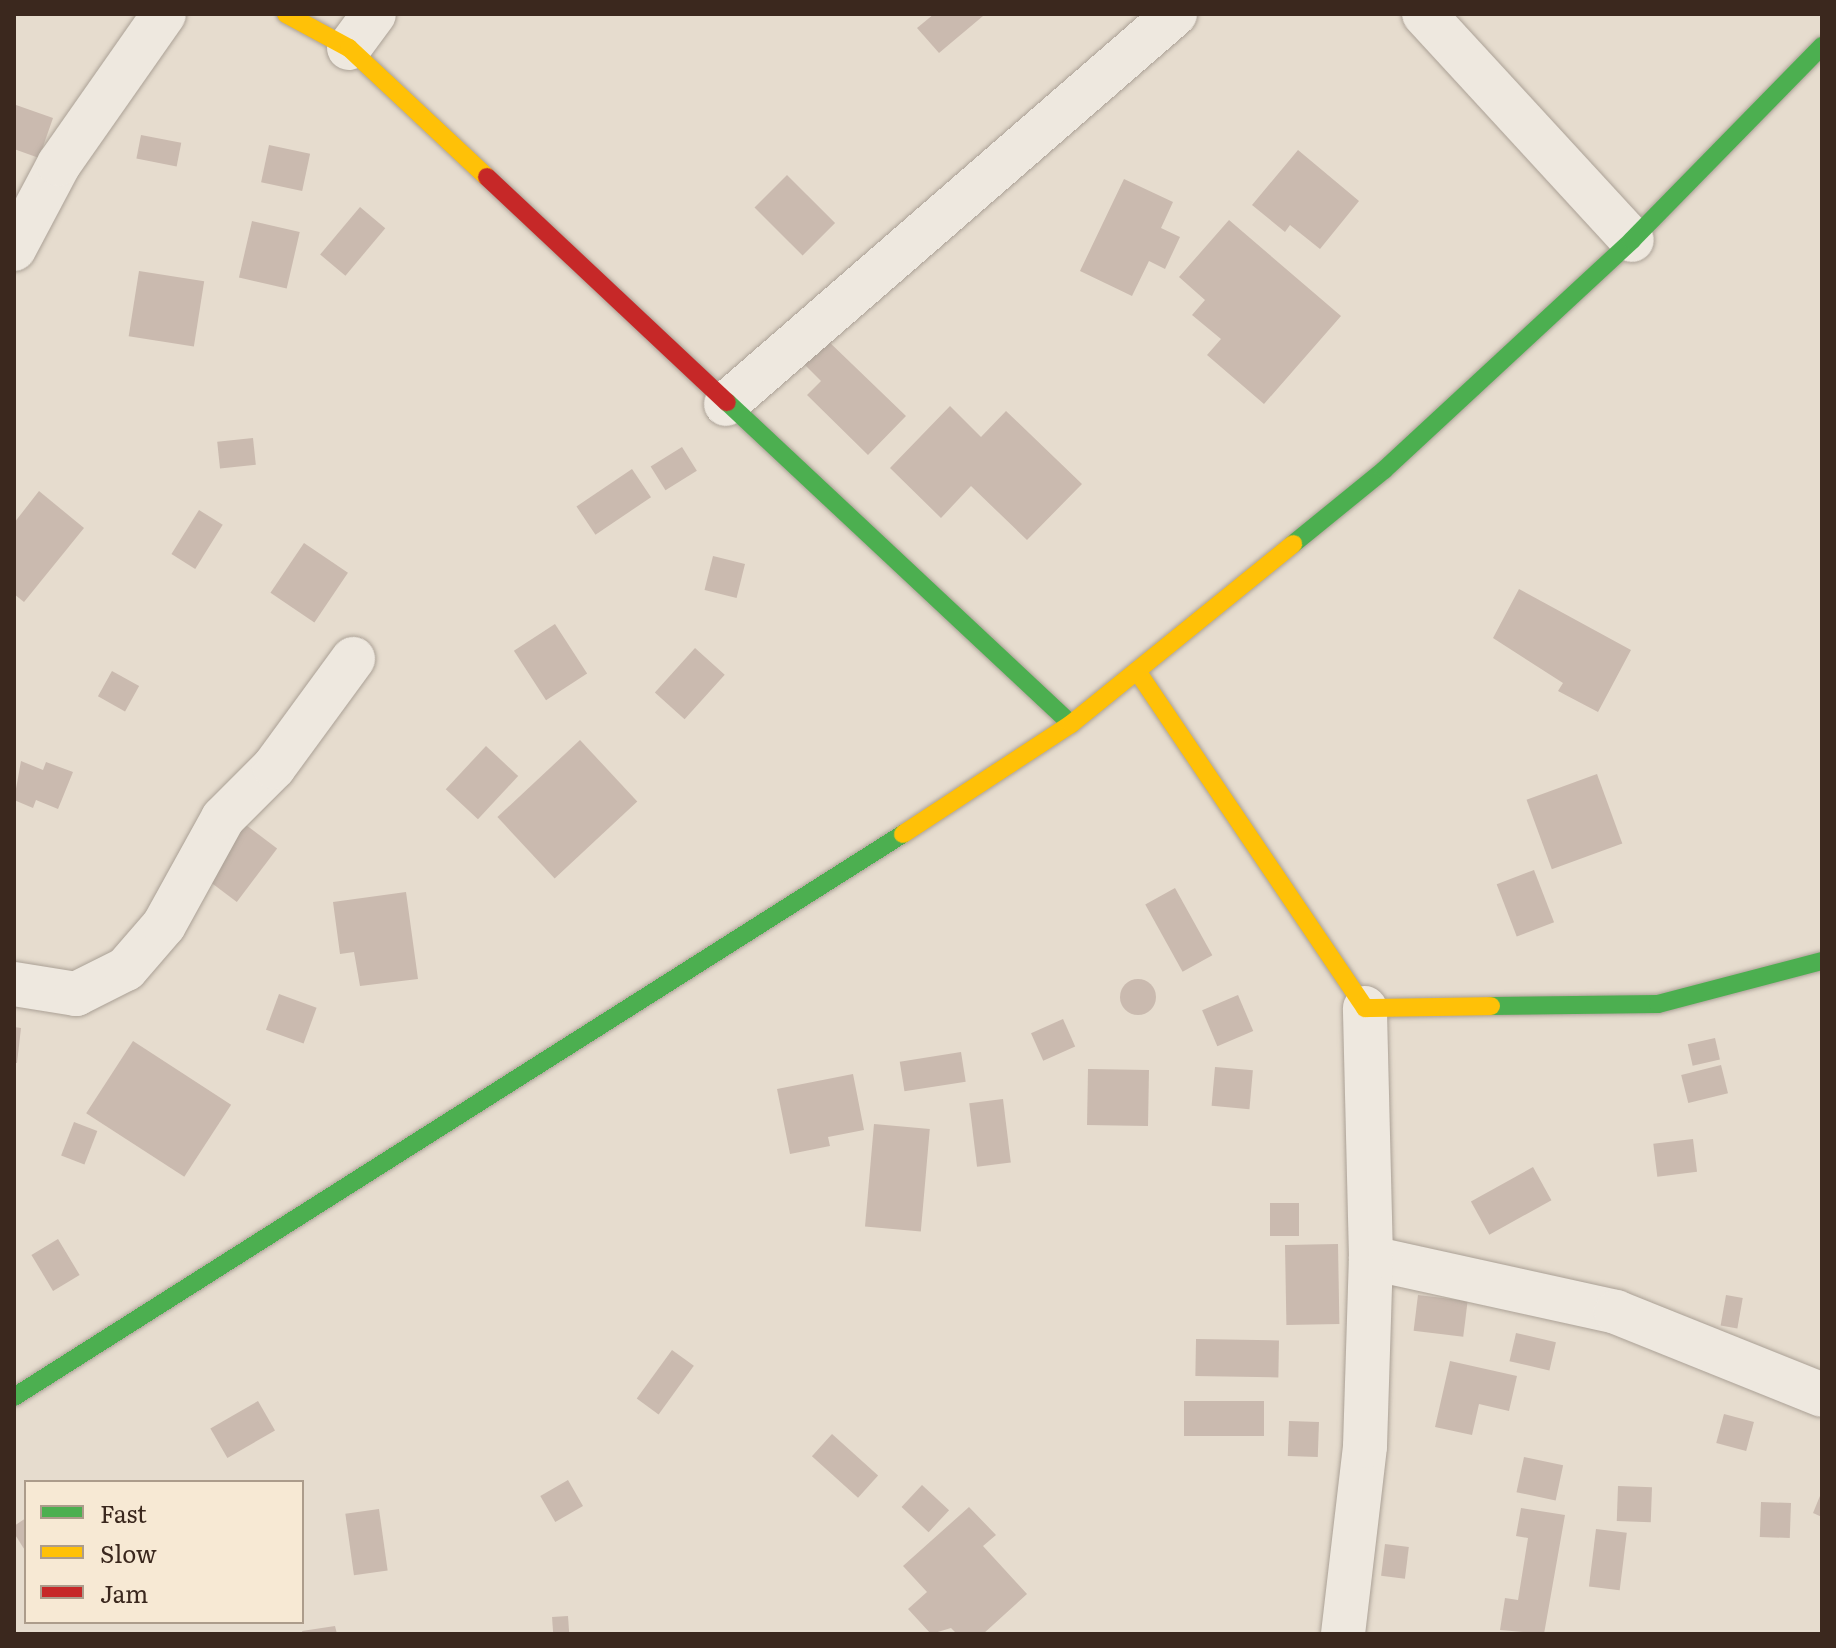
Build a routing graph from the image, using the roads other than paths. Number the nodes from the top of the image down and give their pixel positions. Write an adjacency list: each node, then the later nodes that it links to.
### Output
1 (164, 14): 9 (street)
2 (286, 14): 7 (street)
3 (374, 14): 7 (street)
4 (1175, 14): 10 (street)
5 (1424, 14): 8 (street)
6 (1822, 46): 8 (street)
7 (349, 48): 10 (street)
8 (1632, 240): 12 (street)
9 (14, 249)
10 (726, 404): 13 (street)
11 (353, 659): 15 (street)
12 (1137, 671): 13 (street); 16 (street)
13 (1071, 724): 19 (street)
14 (1822, 961): 16 (street)
15 (14, 984)
16 (1365, 1008): 17 (street)
17 (1371, 1258): 18 (street); 20 (street)
18 (1822, 1395)
19 (14, 1397)
20 (1343, 1634)

